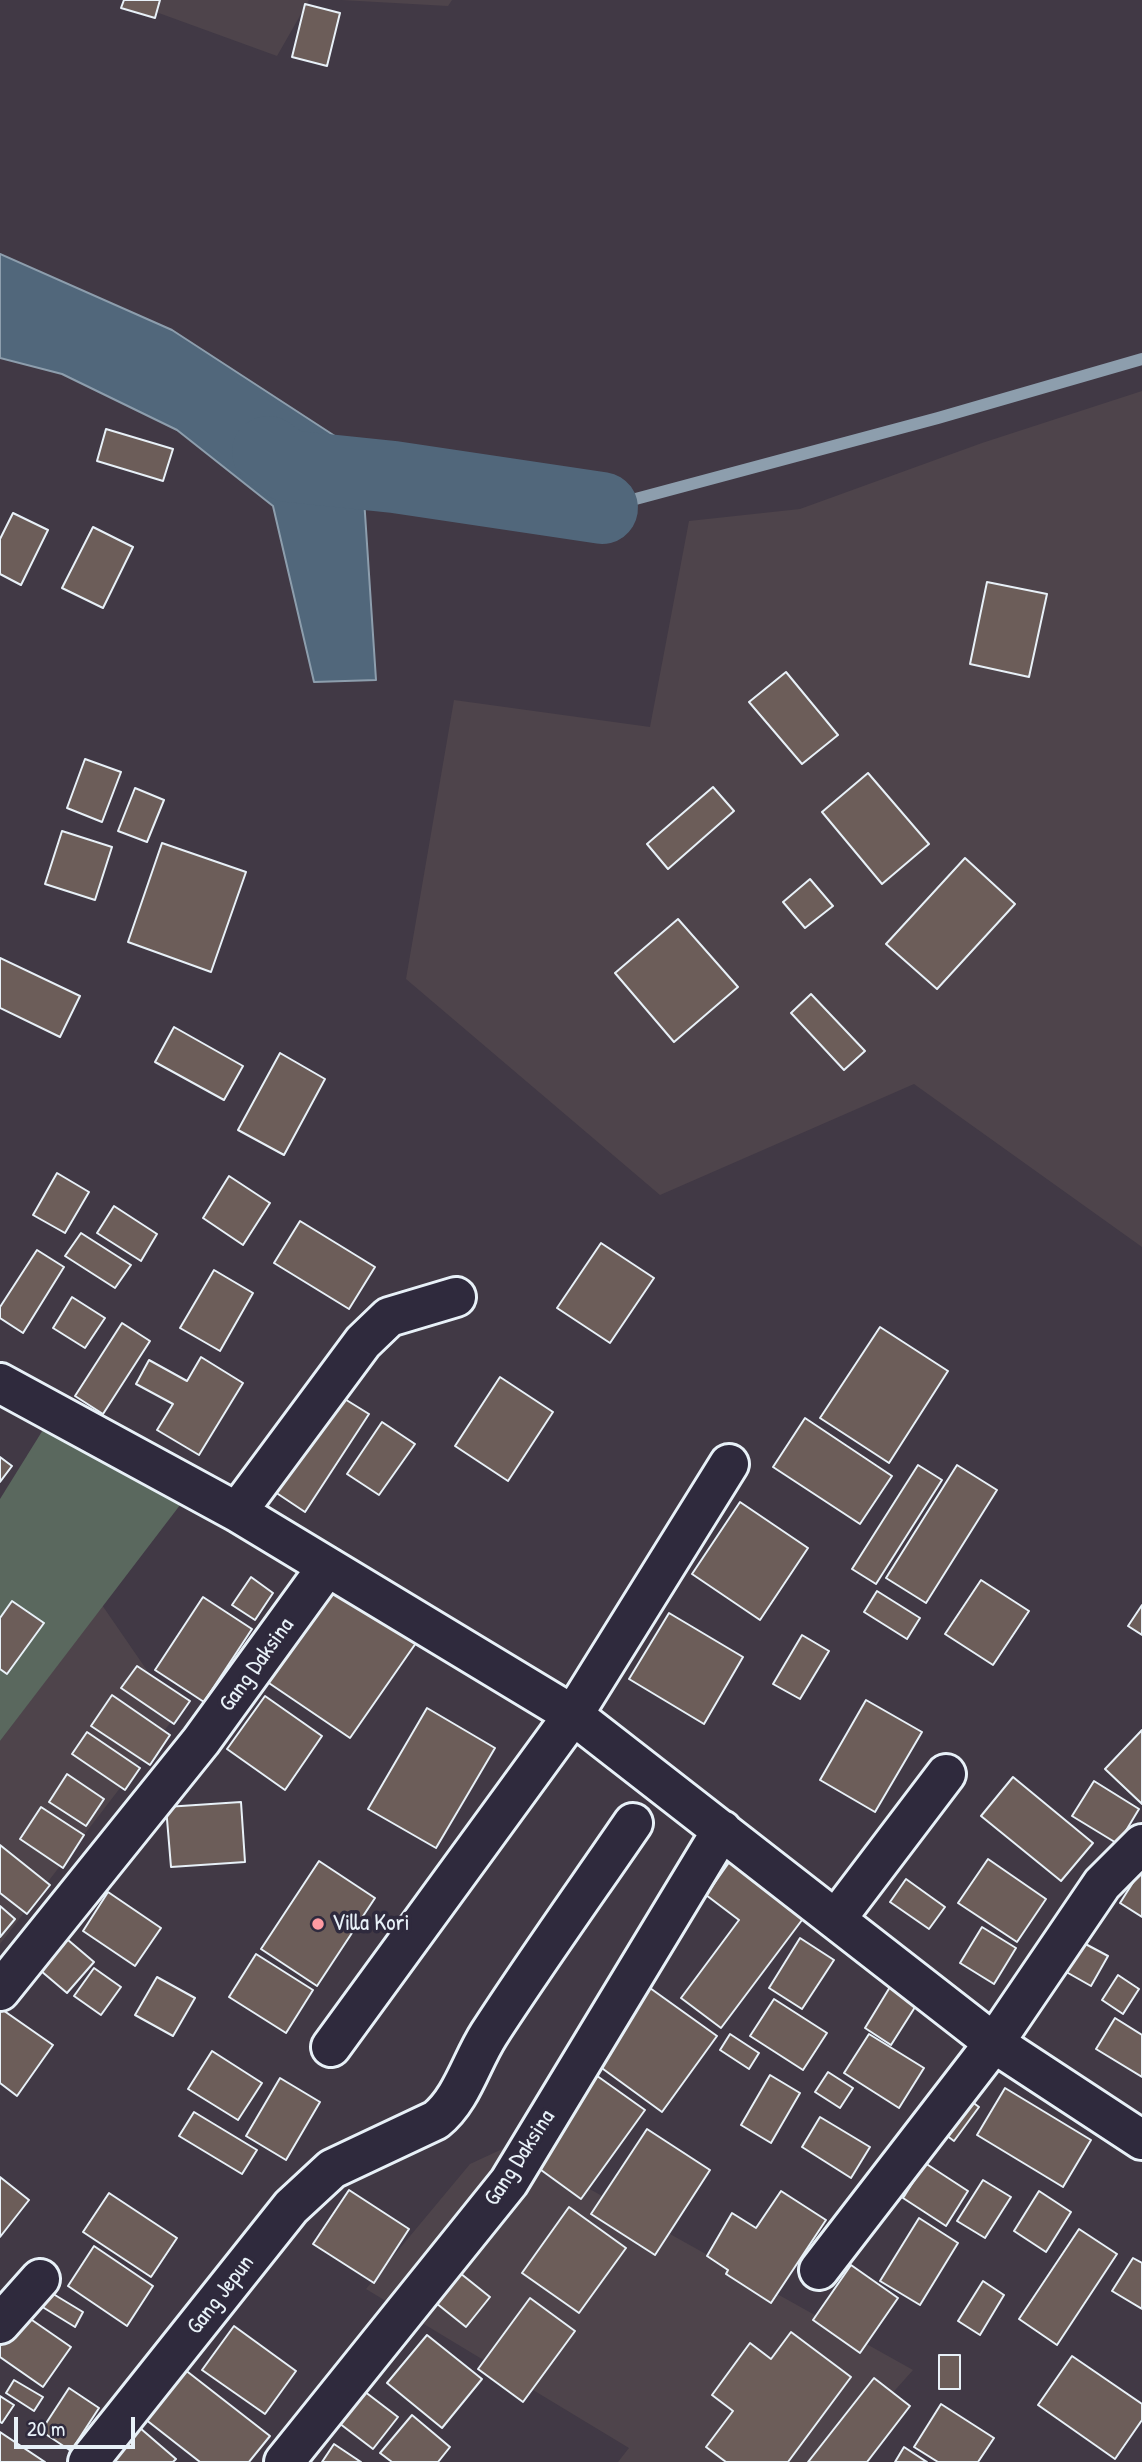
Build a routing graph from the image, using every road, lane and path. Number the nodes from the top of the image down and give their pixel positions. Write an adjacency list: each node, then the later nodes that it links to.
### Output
1 (456, 1297): 4 (street)
2 (0, 1383): 4 (street)
3 (730, 1464): 6 (street)
4 (237, 1512): 5 (street)
5 (327, 1567): 6 (street); 12 (street, Gang Daksina)
6 (573, 1715): 9 (street); 14 (street)
7 (946, 1774): 11 (street)
8 (633, 1823): 19 (street, Gang Jepun)
9 (722, 1830): 11 (street); 20 (street, Gang Daksina)
10 (1142, 1844): 13 (street)
11 (836, 1919): 13 (street)
12 (0, 1990)
13 (994, 2043): 15 (street); 16 (street)
14 (331, 2047)
15 (1137, 2127)
16 (819, 2270)
17 (40, 2279): 18 (street)
18 (0, 2324)
19 (88, 2462)
20 (284, 2462)

